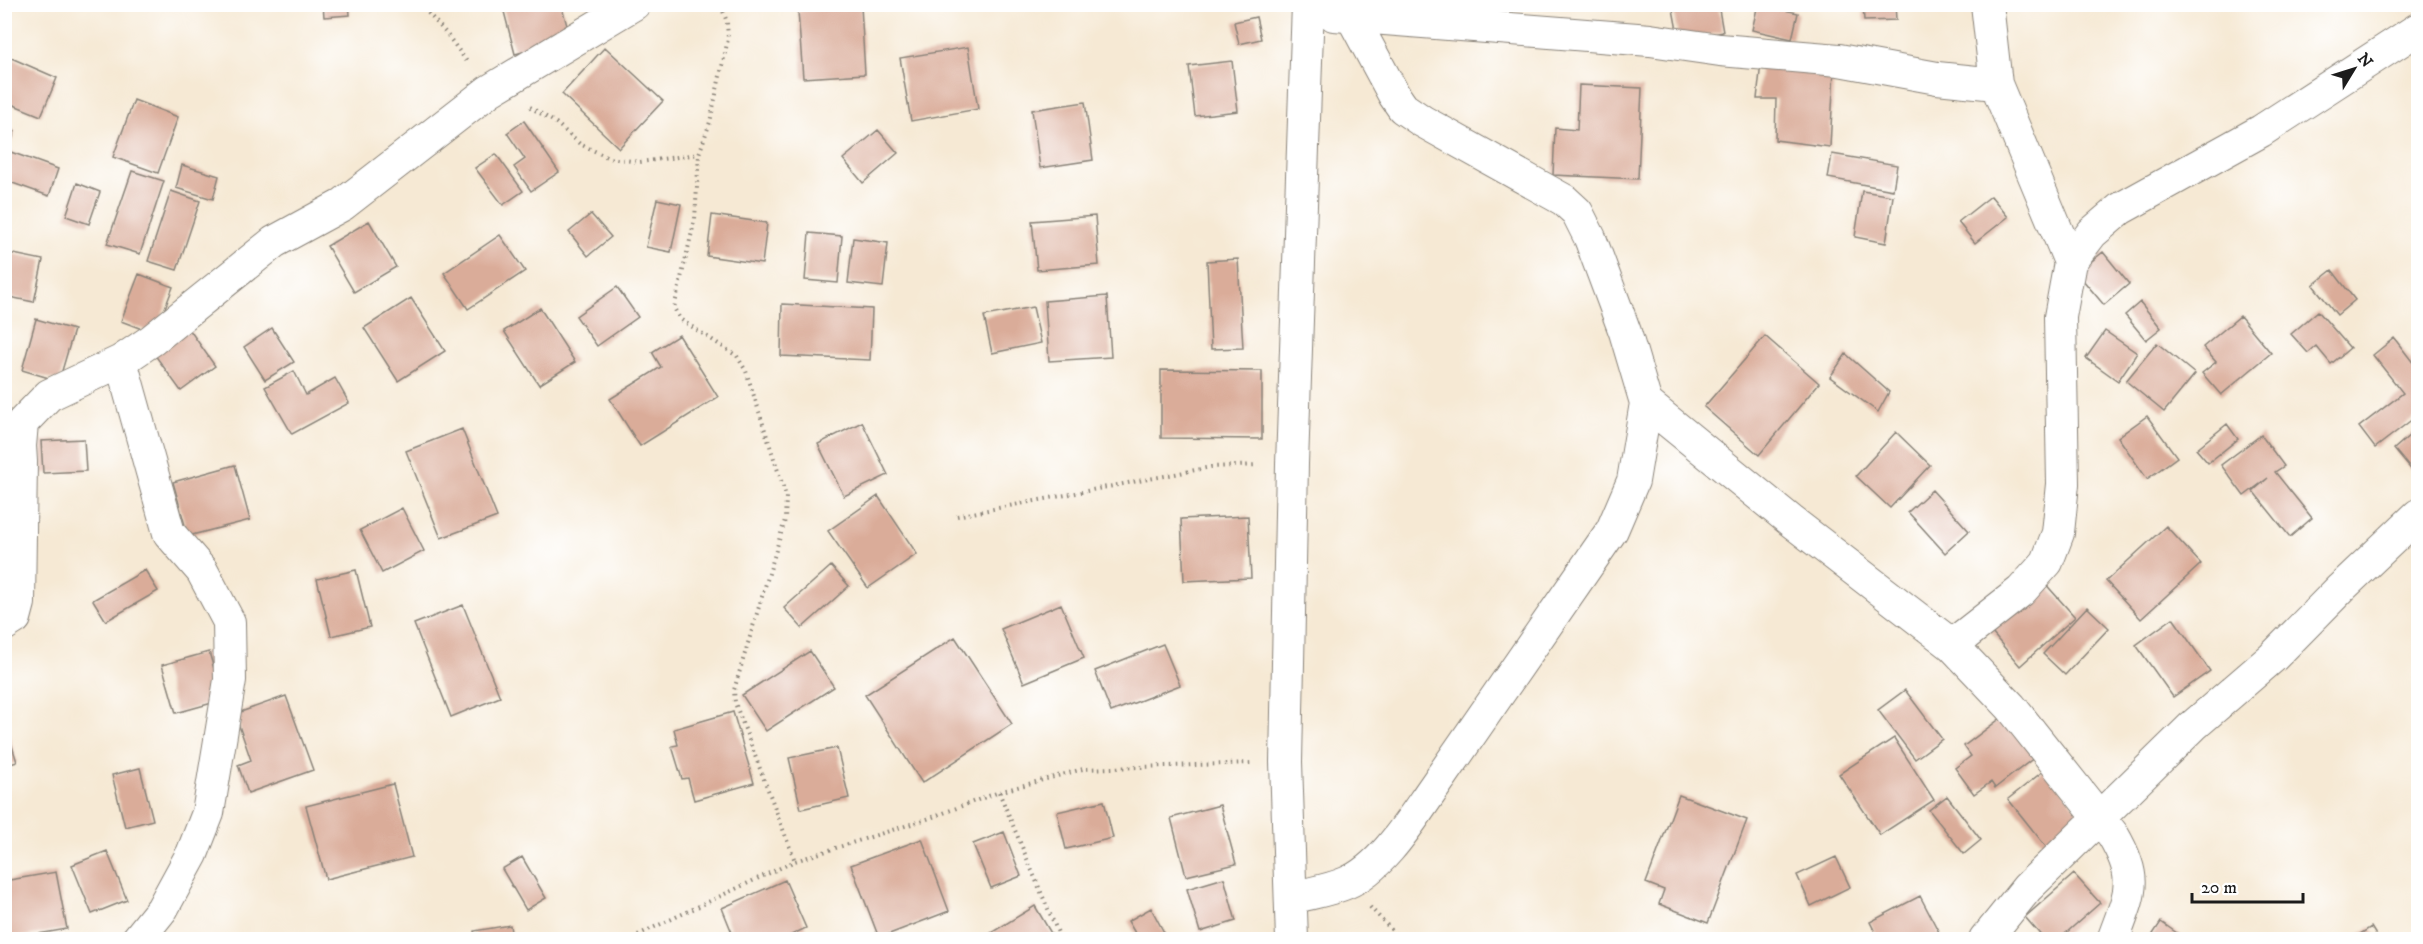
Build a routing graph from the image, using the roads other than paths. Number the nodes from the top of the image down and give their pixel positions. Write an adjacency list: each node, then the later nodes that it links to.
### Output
1 (634, 4): 8 (street)
2 (1987, 4): 6 (street)
3 (1308, 10): 4 (street); 14 (street)
4 (1351, 15): 6 (street); 9 (street)
5 (2418, 29): 7 (street)
6 (1996, 84): 7 (street)
7 (2070, 262): 12 (street)
8 (121, 361): 11 (street); 15 (street)
9 (1646, 403): 12 (street); 14 (street)
10 (2418, 515): 13 (street)
11 (4, 625)
12 (1952, 645): 13 (street)
13 (2099, 819): 17 (street); 18 (street)
14 (1293, 898): 16 (street)
15 (137, 939)
16 (1292, 939)
17 (1985, 939)
18 (2113, 939)

